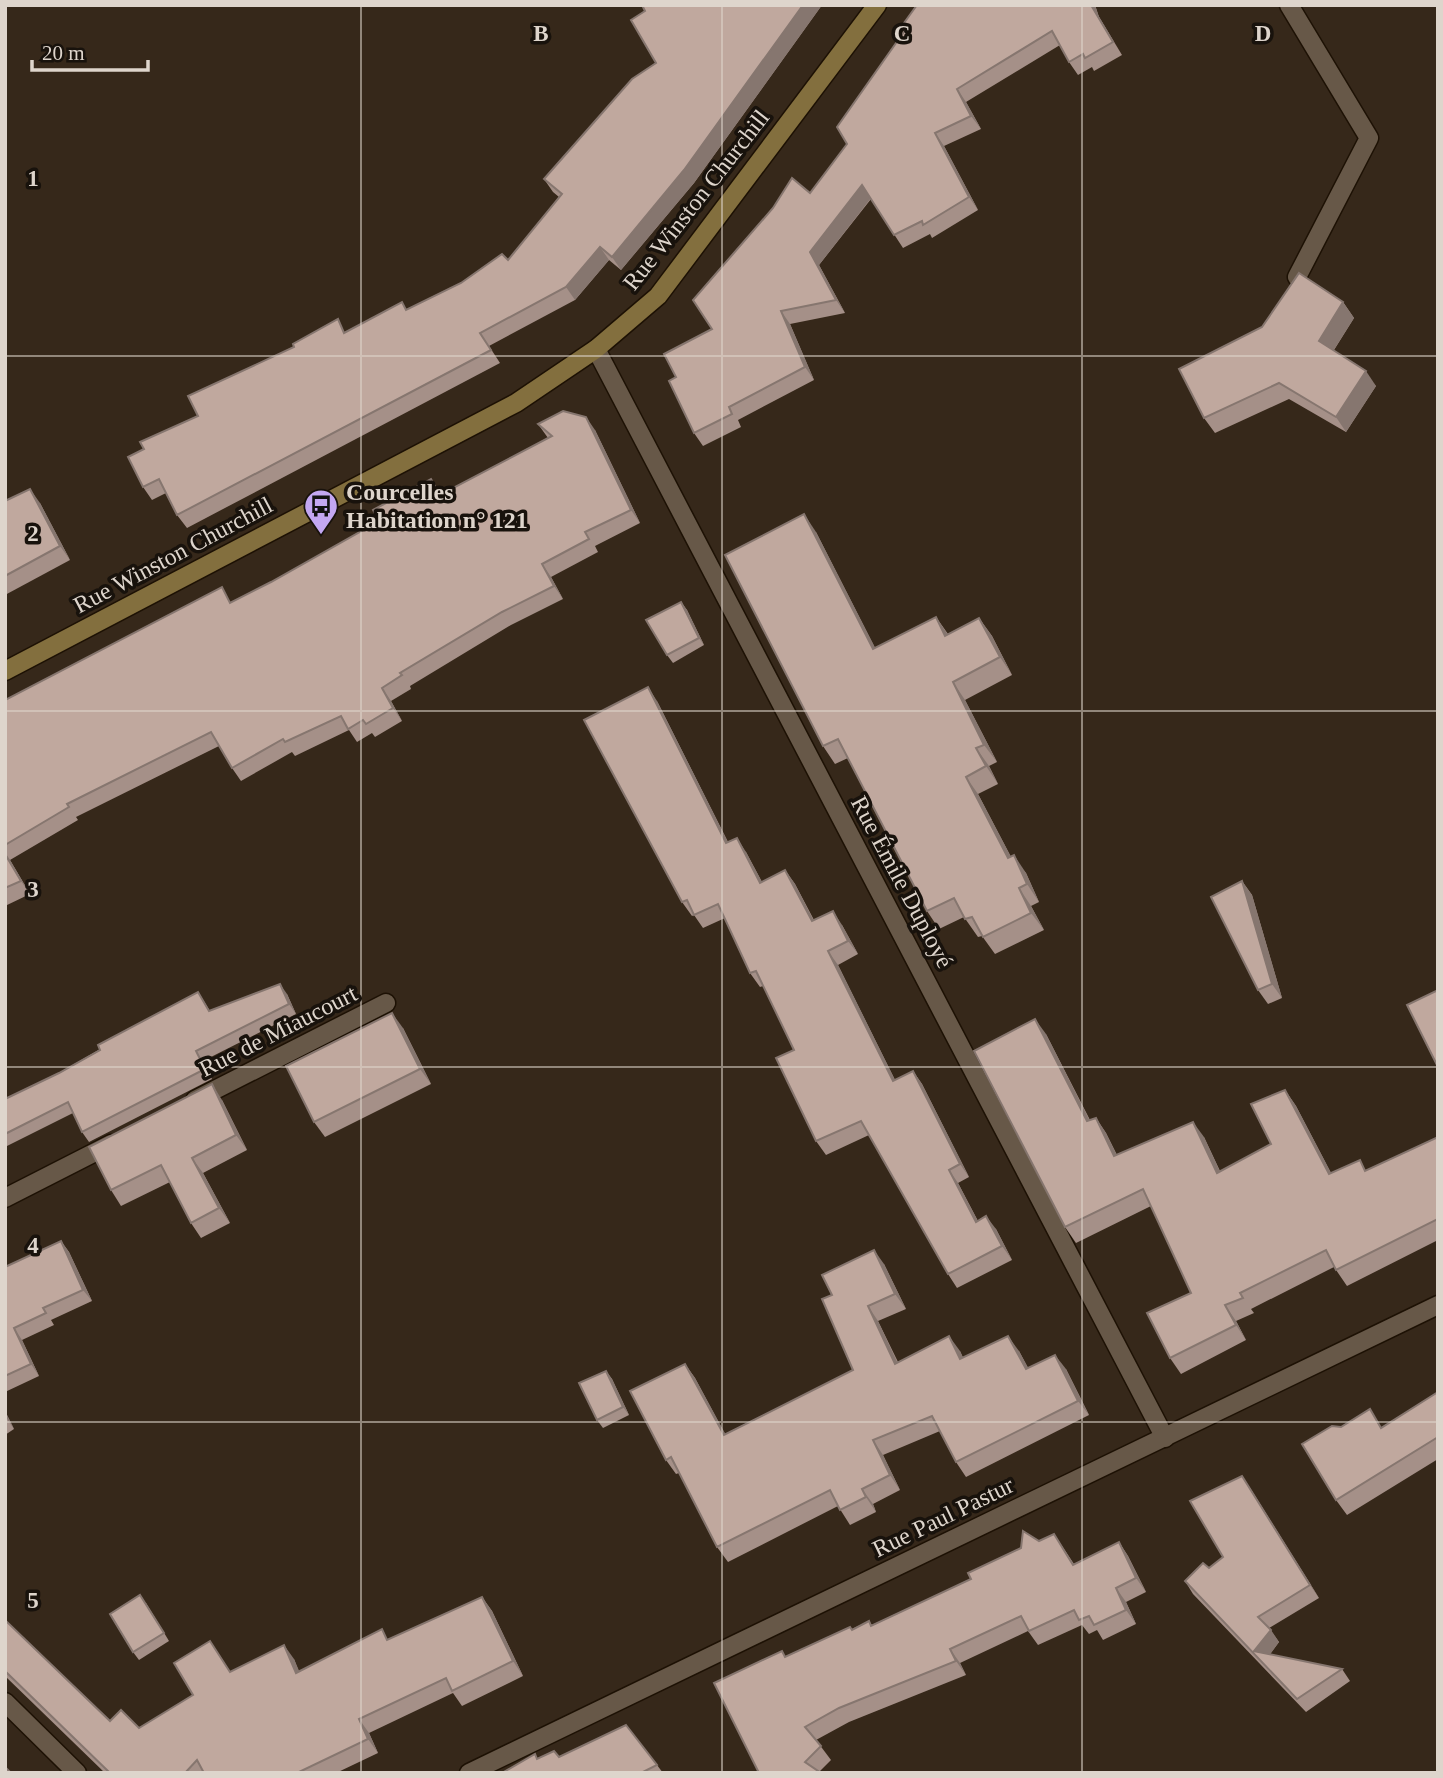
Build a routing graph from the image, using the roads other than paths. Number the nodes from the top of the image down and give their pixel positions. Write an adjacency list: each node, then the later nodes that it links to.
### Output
1 (877, 5): 4 (main road, Rue Winston Churchill)
2 (1289, 5): 3 (street)
3 (1297, 277)
4 (596, 349): 5 (main road, Rue Winston Churchill); 11 (street, Rue Émile Duployé)
5 (5, 671)
6 (386, 1003): 7 (street, Rue de Miaucourt)
7 (177, 1110)
8 (128, 1135): 9 (street)
9 (5, 1198)
10 (1438, 1305): 11 (street, Rue Paul Pastur)
11 (1165, 1438): 14 (street, Rue Paul Pastur)
12 (5, 1702): 13 (street)
13 (77, 1773)
14 (468, 1773)

